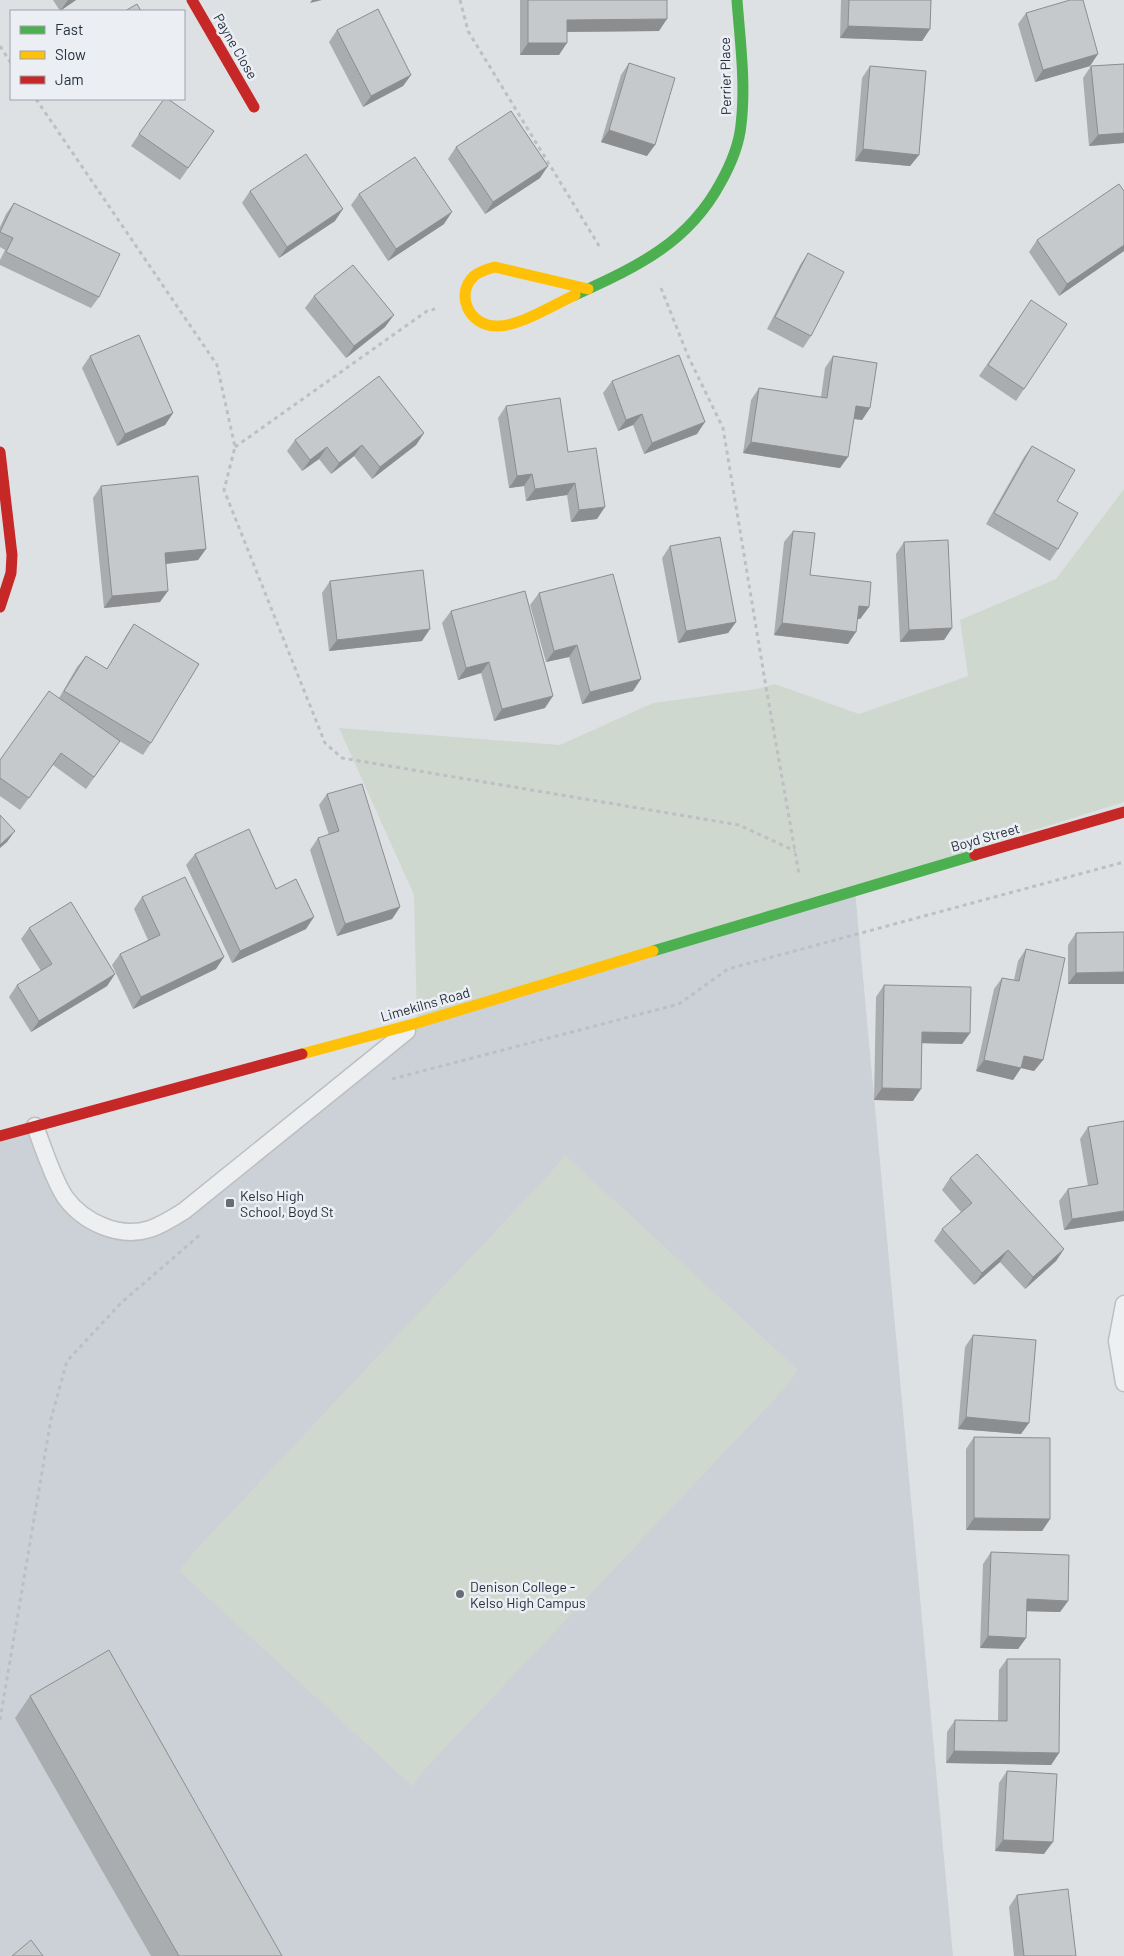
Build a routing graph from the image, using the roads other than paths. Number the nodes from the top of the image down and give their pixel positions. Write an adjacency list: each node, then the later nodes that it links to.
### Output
1 (192, 0): 3 (main road, Payne Close)
2 (737, 0): 4 (main road, Perrier Place)
3 (254, 108)
4 (588, 289): 4 (main road, Perrier Place)
5 (0, 452): 6 (main road)
6 (0, 607)
7 (1124, 812): 8 (main road, Boyd Street)
8 (855, 890): 9 (main road, Limekilns Road)
9 (417, 1023): 10 (main road, Limekilns Road); 10 (lane)
10 (35, 1126): 11 (main road, Limekilns Road)
11 (0, 1136)
12 (1124, 1304): 13 (lane)
13 (1124, 1383)

